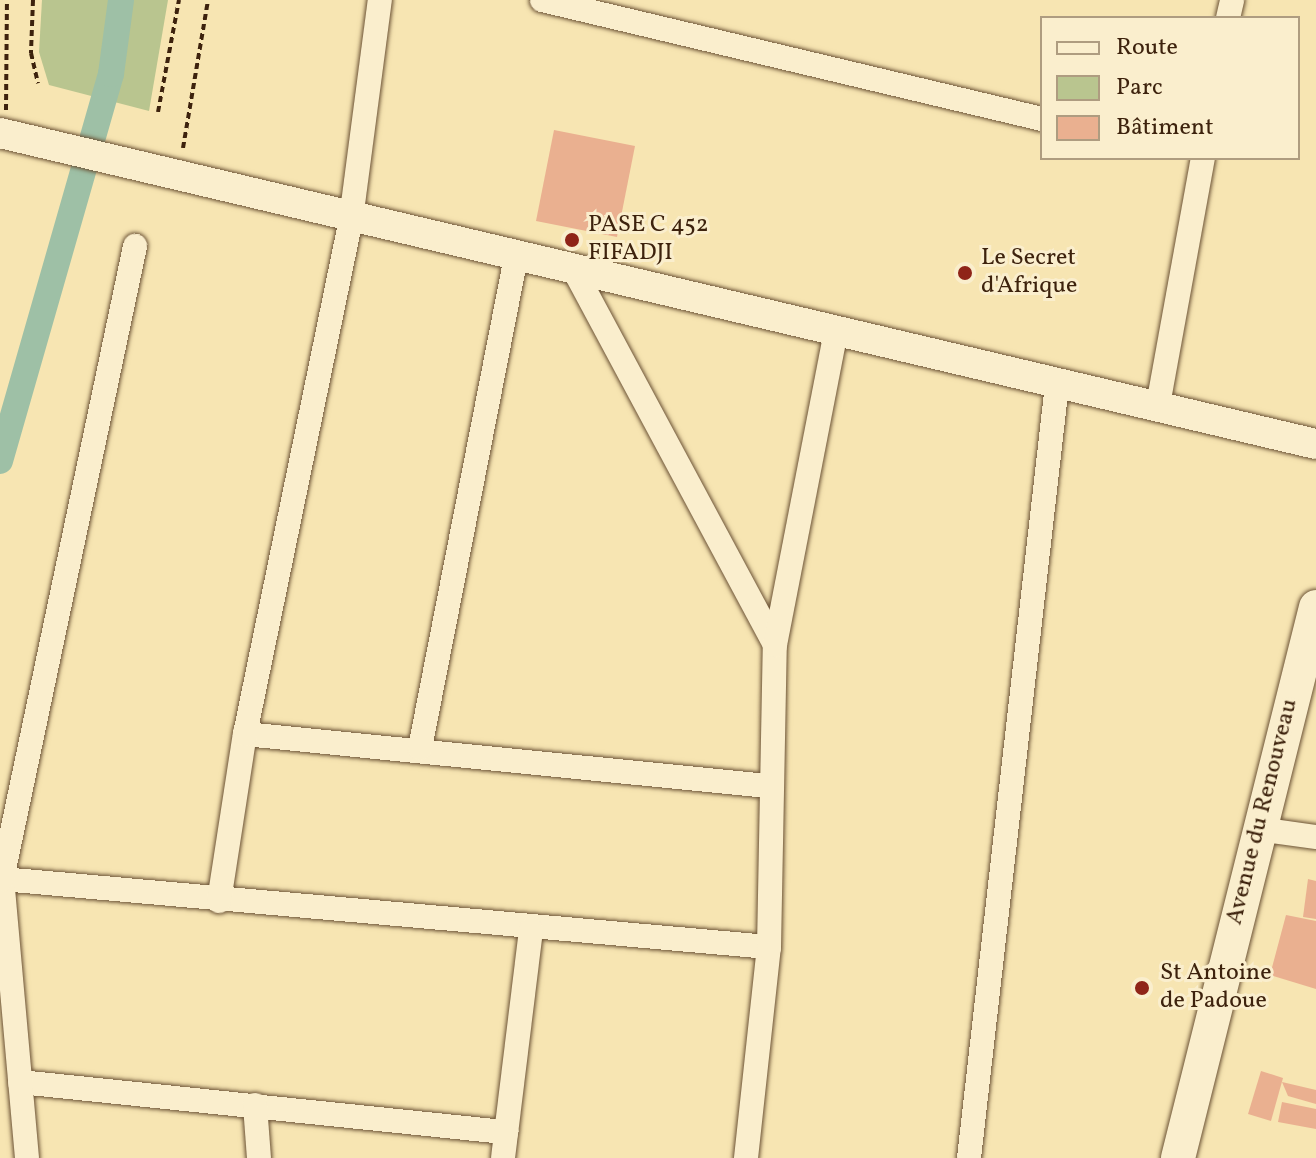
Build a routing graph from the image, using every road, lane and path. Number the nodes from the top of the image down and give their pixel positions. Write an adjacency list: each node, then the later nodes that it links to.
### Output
1 (7, 0): 10 (path)
2 (33, 0): 7 (path)
3 (179, 0): 8 (path)
4 (208, 0): 12 (path)
5 (380, 0): 13 (street)
6 (542, 0): 9 (street)
7 (38, 83)
8 (158, 112)
9 (1040, 119)
10 (10, 136): 12 (street)
11 (1203, 160): 19 (street)
12 (179, 174): 13 (street)
13 (351, 219): 15 (street); 23 (street)
14 (135, 246): 28 (street)
15 (516, 257): 16 (street); 24 (street)
16 (574, 270): 17 (street); 22 (street)
17 (836, 332): 18 (street); 22 (street)
18 (1057, 385): 19 (street); 39 (street)
19 (1158, 405): 20 (street)
20 (1316, 444)
21 (1316, 607): 26 (main road, Avenue du Renouveau)
22 (775, 645): 25 (street)
23 (245, 734): 24 (street); 29 (street)
24 (420, 748): 25 (street)
25 (768, 786): 31 (street)
26 (1258, 829): 27 (street); 40 (main road, Avenue du Renouveau)
27 (1316, 837)
28 (2, 879): 29 (street); 32 (street)
29 (219, 901): 30 (street)
30 (531, 930): 31 (street); 34 (street)
31 (769, 947): 38 (street)
32 (20, 1082): 33 (street); 35 (street)
33 (255, 1105): 34 (street); 36 (street)
34 (506, 1132): 37 (street)
35 (27, 1158)
36 (259, 1158)
37 (503, 1158)
38 (746, 1158)
39 (969, 1158)
40 (1178, 1158)

